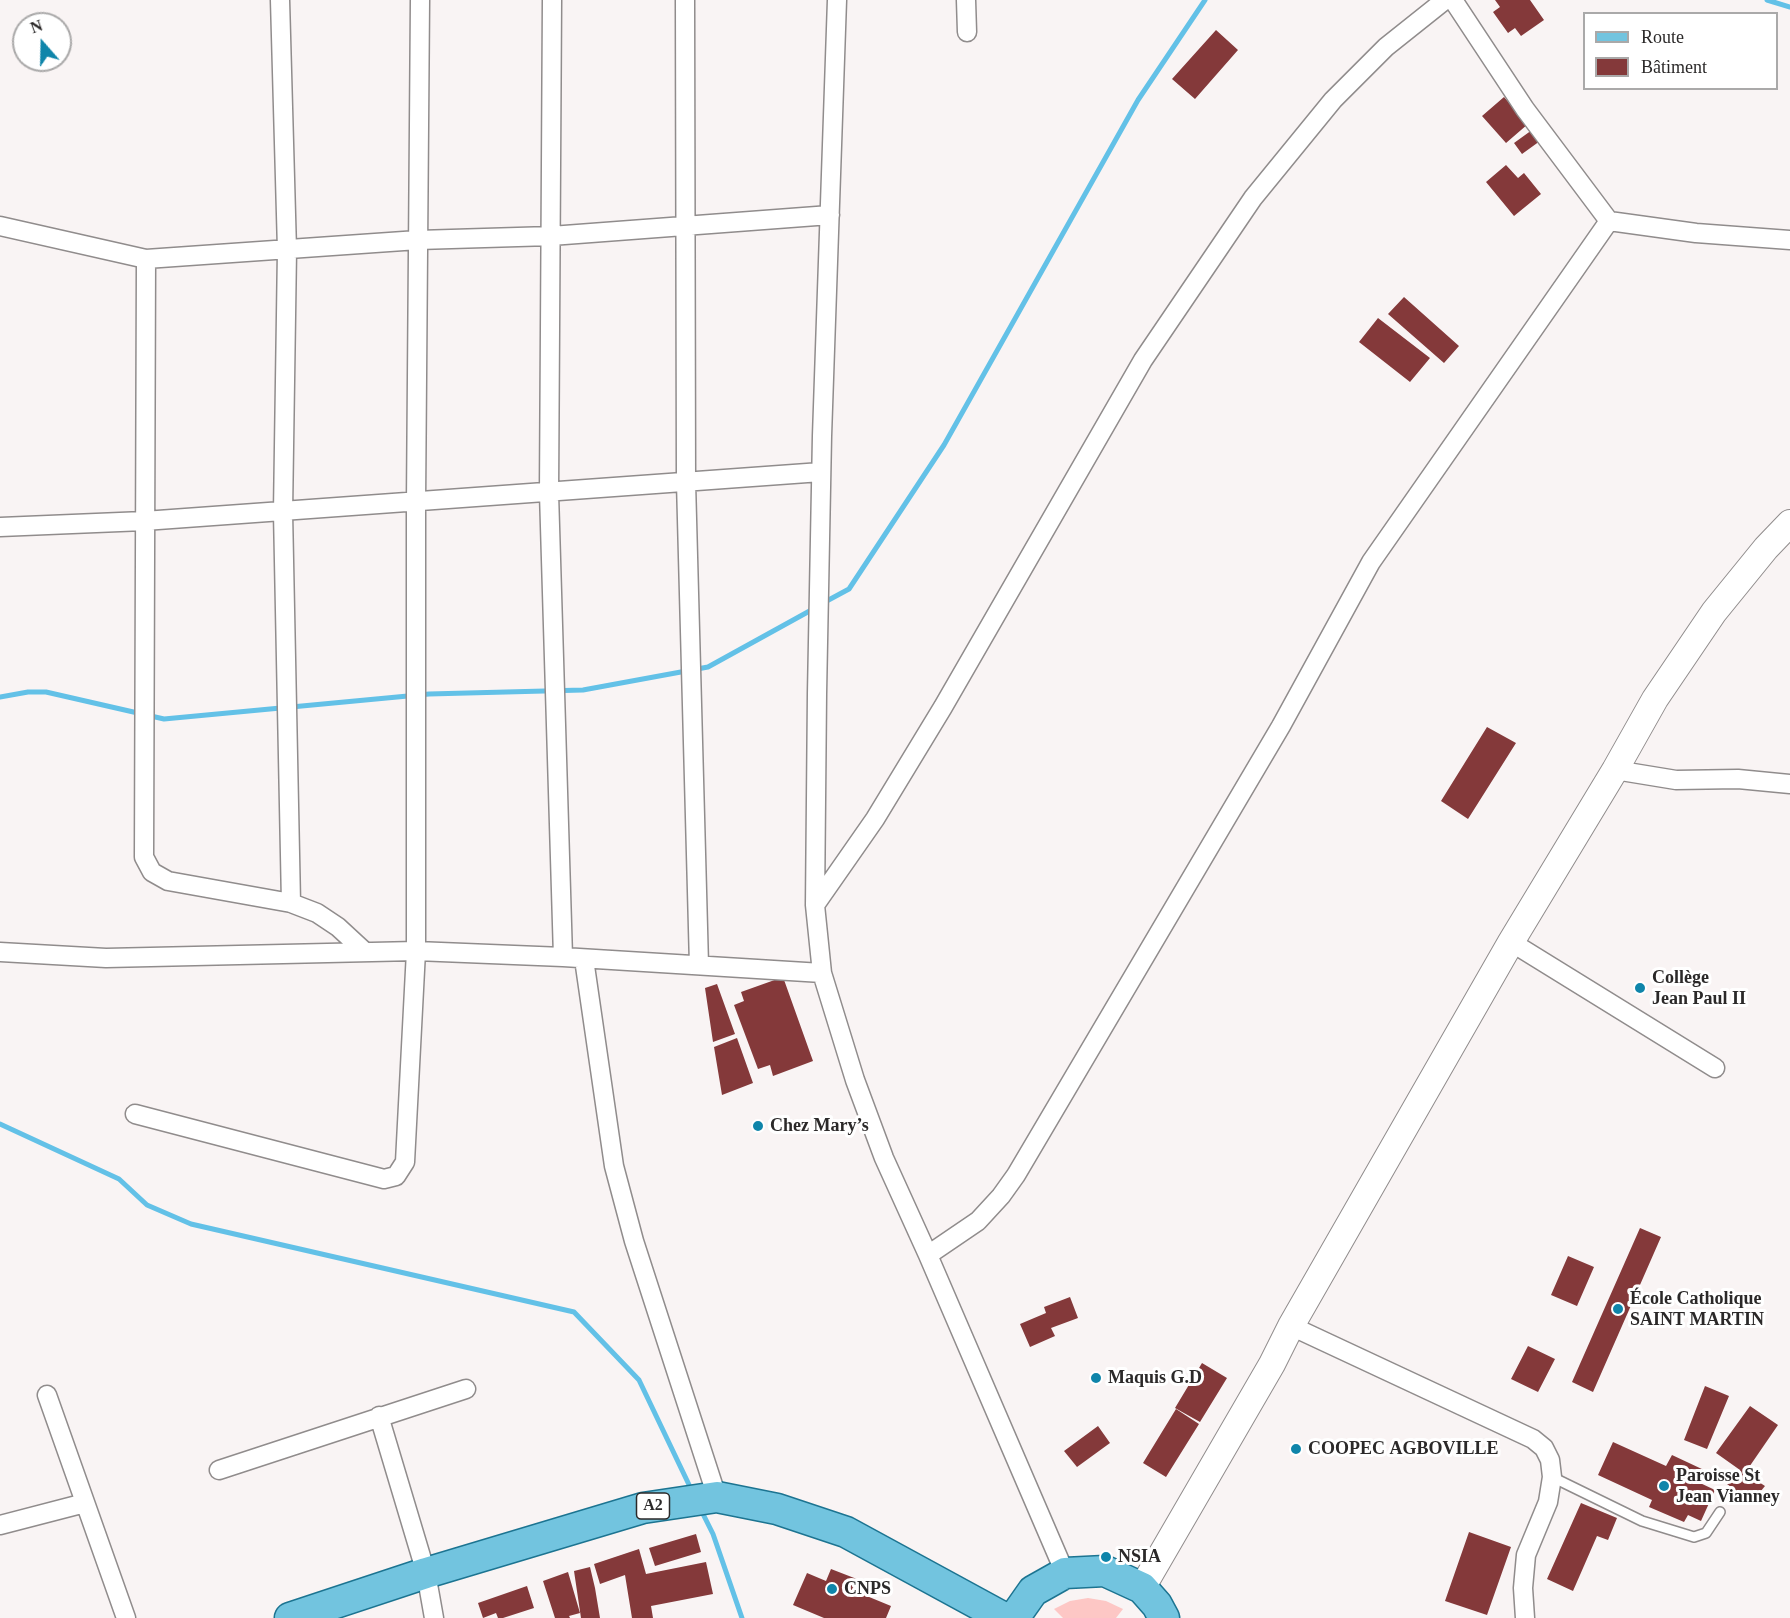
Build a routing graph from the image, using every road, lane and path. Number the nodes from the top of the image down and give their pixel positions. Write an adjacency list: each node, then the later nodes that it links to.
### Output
1 (280, 0): 17 (street)
2 (420, 0): 15 (street)
3 (552, 0): 14 (street)
4 (686, 0): 13 (street)
5 (837, 0): 10 (street)
6 (966, 0): 9 (street)
7 (1445, 0): 30 (street)
8 (1452, 0): 11 (street)
9 (967, 32)
10 (830, 215): 13 (street); 19 (street)
11 (1609, 221): 16 (street); 41 (street)
12 (0, 226): 18 (street)
13 (686, 226): 14 (street); 20 (street)
14 (550, 236): 15 (street); 21 (street)
15 (418, 240): 17 (street); 22 (street)
16 (1790, 240)
17 (287, 250): 18 (street); 23 (street)
18 (146, 259): 24 (street)
19 (821, 472): 20 (street); 30 (street)
20 (686, 482): 21 (street); 37 (street)
21 (549, 493): 22 (street); 35 (street)
22 (416, 503): 23 (street); 33 (street)
23 (283, 512): 24 (street); 29 (street)
24 (144, 521): 26 (street); 29 (street)
25 (1790, 523): 27 (main road)
26 (0, 527)
27 (1615, 770): 28 (street); 31 (main road)
28 (1790, 784)
29 (291, 903): 32 (street)
30 (815, 905): 38 (street)
31 (1511, 942): 39 (street); 42 (main road)
32 (364, 951): 33 (street); 34 (street)
33 (416, 951): 35 (street); 40 (street)
34 (0, 952)
35 (563, 957): 36 (street)
36 (584, 959): 37 (street); 48 (street)
37 (699, 965): 38 (street)
38 (822, 973): 41 (street)
39 (1715, 1068)
40 (135, 1114)
41 (928, 1255): 53 (street)
42 (1291, 1326): 47 (street); 54 (main road)
43 (466, 1389): 45 (street)
44 (47, 1395): 49 (street)
45 (379, 1416): 46 (street); 52 (street)
46 (219, 1470)
47 (1552, 1477): 50 (lane); 61 (street)
48 (717, 1497): 52 (main road, A2); 58 (main road, A2)
49 (85, 1503): 51 (street); 55 (street)
50 (1720, 1512)
51 (0, 1525)
52 (426, 1573): 56 (main road, A2); 57 (street)
53 (1065, 1573): 54 (main road); 59 (main road)
54 (1142, 1588): 60 (main road)
55 (126, 1618)
56 (290, 1618)
57 (434, 1618)
58 (1004, 1618)
59 (1014, 1618)
60 (1164, 1618)
61 (1525, 1618)

